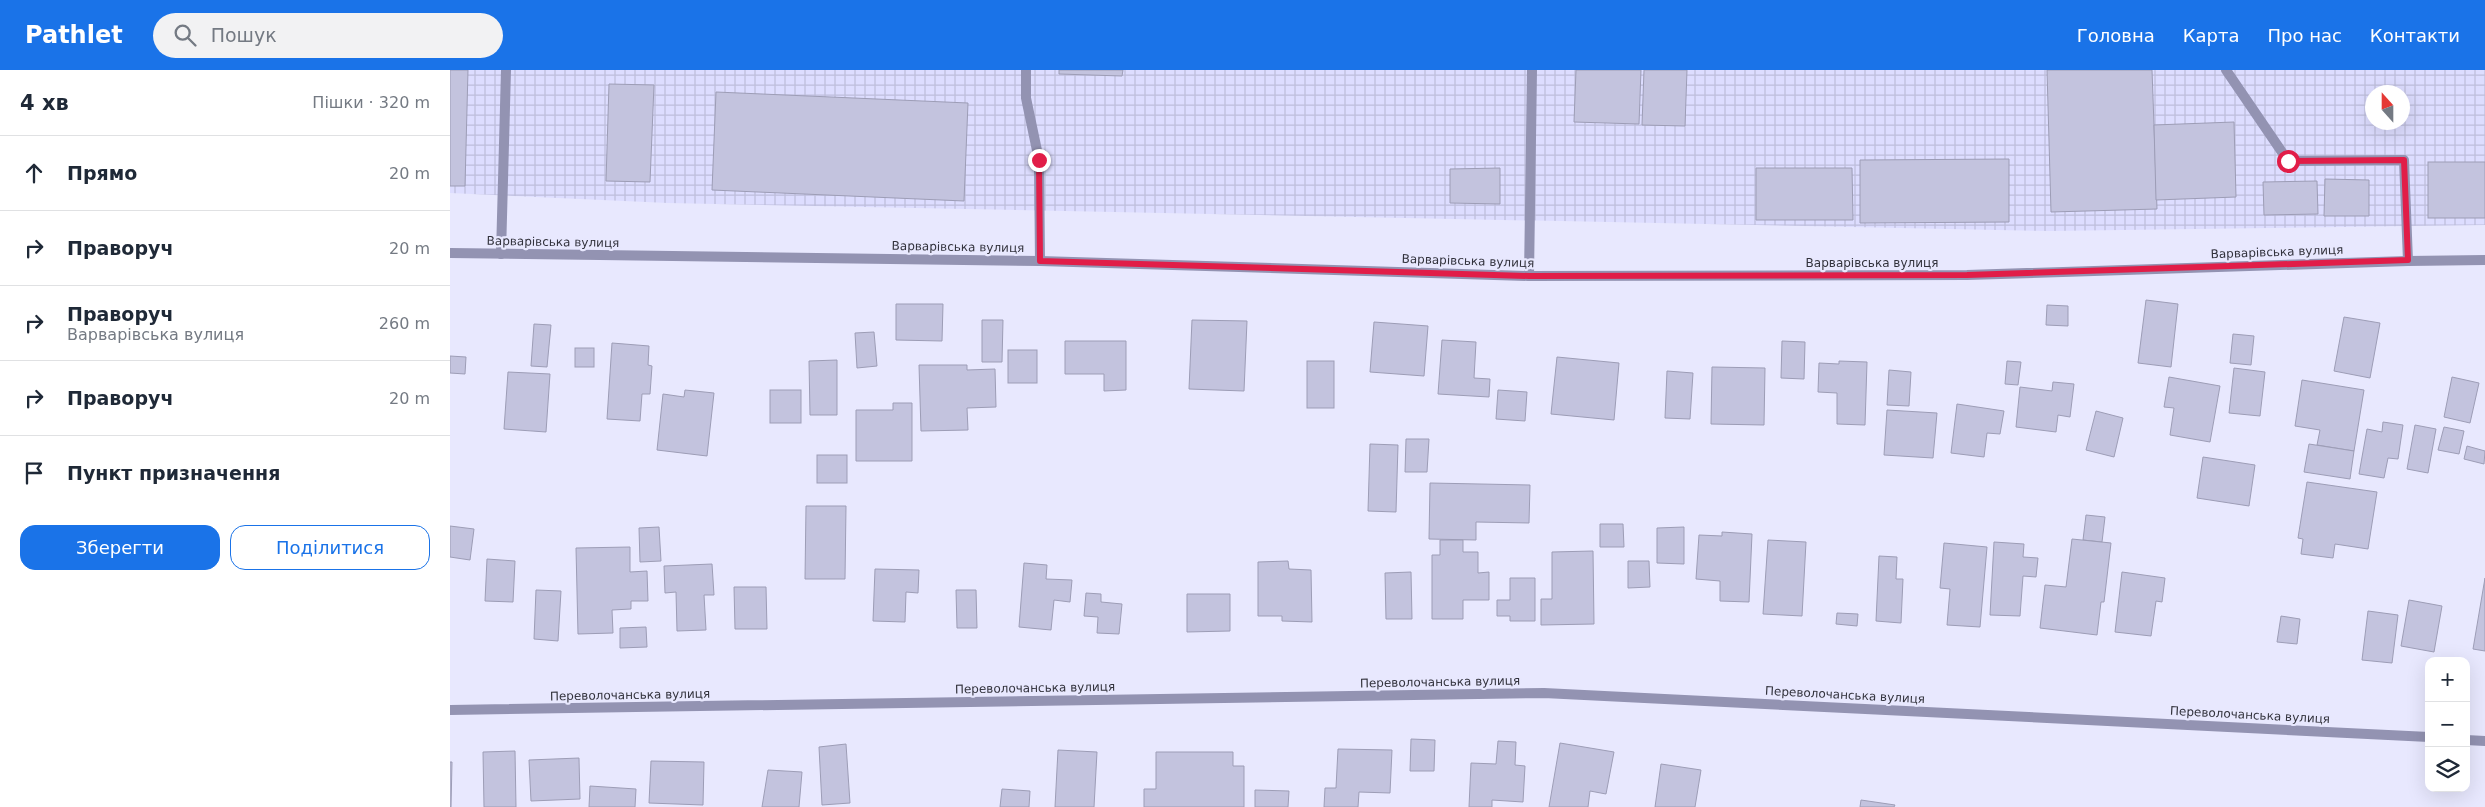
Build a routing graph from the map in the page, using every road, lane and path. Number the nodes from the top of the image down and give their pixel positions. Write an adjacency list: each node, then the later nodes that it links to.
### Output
1 (506, 70): 6 (street)
2 (1026, 70): 9 (street)
3 (1532, 70): 10 (street)
4 (2226, 70): 7 (street)
5 (450, 253): 6 (street, Варварівська вулиця)
6 (501, 254): 9 (street, Варварівська вулиця)
7 (2408, 260): 8 (street, Варварівська вулиця); 10 (street, Варварівська вулиця)
8 (2485, 260)
9 (1040, 261): 10 (street, Варварівська вулиця)
10 (1529, 276)
11 (450, 710): 12 (street, Переволочанська вулиця)
12 (2425, 737)
13 (2470, 740): 14 (street)
14 (2485, 741)

